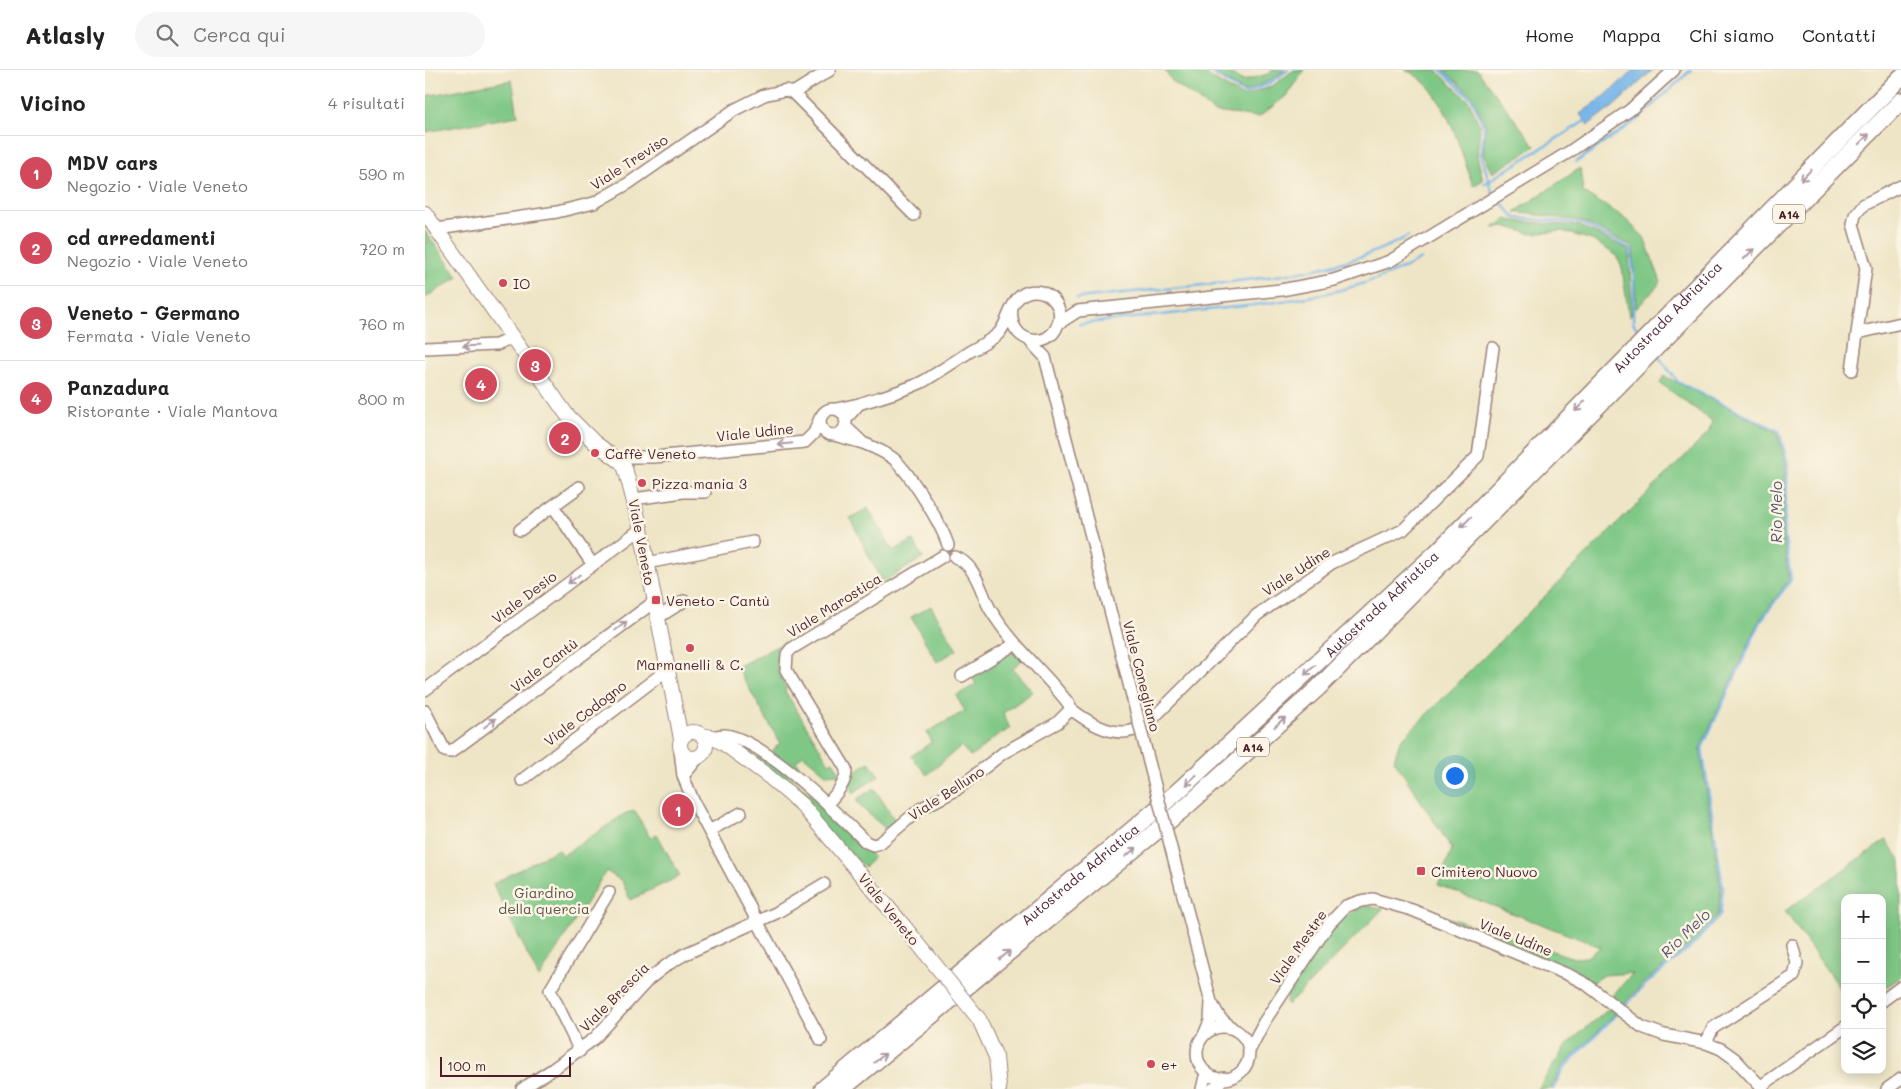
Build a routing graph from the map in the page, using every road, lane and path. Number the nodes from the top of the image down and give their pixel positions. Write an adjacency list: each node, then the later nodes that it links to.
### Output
1 (830, 70): 4 (street, Viale Treviso)
2 (1674, 70): 12 (street)
3 (1901, 77): 80 (highway, Autostrada Adriatica / A14, one-way to 80)
4 (793, 93): 8 (street); 9 (street, Viale Treviso)
5 (1901, 101): 81 (highway, Autostrada Adriatica / A14, one-way to 5)
6 (1901, 186): 15 (street)
7 (425, 213): 9 (main road)
8 (914, 215)
9 (437, 230): 17 (main road)
10 (1055, 301): 11 (street); 12 (street); 14 (street)
11 (1012, 309): 16 (street); 18 (street)
12 (1078, 311): 14 (street)
13 (1901, 323): 15 (street)
14 (1057, 326): 18 (street); 21 (street)
15 (1858, 333): 22 (street)
16 (999, 334): 18 (street); 23 (street)
17 (513, 338): 19 (street, one-way to 19); 29 (main road)
18 (1025, 338): 21 (street, Viale Conegliano)
19 (425, 348)
20 (1493, 348): 48 (street, Viale Udine)
21 (1045, 357): 66 (street, Viale Conegliano, bridge)
22 (1852, 370)
23 (859, 404): 24 (street); 26 (street)
24 (836, 409): 25 (street); 26 (street)
25 (820, 418): 27 (street); 29 (street, Viale Udine, one-way to 29)
26 (845, 423): 27 (street); 28 (street)
27 (834, 435): 28 (street)
28 (863, 442): 37 (street)
29 (621, 462): 32 (main road, Viale Veneto)
30 (579, 487): 33 (street)
31 (705, 492): 32 (street)
32 (634, 499): 34 (main road, Viale Veneto)
33 (553, 506): 35 (street); 39 (street)
34 (641, 529): 38 (main road, Viale Veneto); 39 (street, Viale Desio)
35 (520, 530)
36 (753, 542): 38 (street)
37 (949, 553): 43 (street); 56 (street, Viale Marostica)
38 (647, 563): 41 (main road, Viale Veneto)
39 (593, 565): 46 (street, Viale Desio, one-way to 46)
40 (684, 601): 42 (street)
41 (654, 602): 42 (main road, Viale Veneto); 49 (street, Viale Cantù, one-way to 41)
42 (657, 618): 44 (main road, Viale Veneto)
43 (1015, 644): 45 (street); 48 (street)
44 (667, 670): 47 (main road, Viale Veneto); 55 (street, Viale Codogno)
45 (961, 676)
46 (425, 690)
47 (673, 701): 50 (main road, Viale Veneto); 51 (main road, Viale Veneto)
48 (1071, 709): 56 (street, Viale Belluno)
49 (425, 711)
50 (713, 737): 51 (main road); 52 (main road); 52 (main road); 53 (main road, Viale Veneto); 56 (street, Viale Belluno)
51 (681, 744): 52 (main road, Viale Veneto); 54 (street, Viale Veneto)
52 (705, 754): 53 (main road, Viale Veneto); 54 (street)
53 (738, 756): 82 (main road, Viale Veneto, bridge)
54 (683, 776): 58 (street, Viale Veneto)
55 (522, 780)
56 (828, 804)
57 (741, 813): 58 (street)
58 (709, 831): 62 (street, Viale Veneto)
59 (824, 884): 62 (street, Viale Brescia)
60 (609, 892): 73 (street)
61 (1394, 904): 67 (street, Viale Mestre); 72 (street, Viale Udine)
62 (759, 921): 71 (street, Viale Veneto); 73 (street, Viale Brescia)
63 (1792, 945): 72 (street)
64 (1901, 987): 65 (street)
65 (1886, 997)
66 (1211, 1002): 69 (street, Viale Conegliano); 70 (street, Viale Conegliano)
67 (1264, 1022): 69 (street, Viale Mestre); 74 (street, Viale Mestre)
68 (1842, 1029): 78 (street)
69 (1236, 1031): 70 (street, Viale Mestre); 74 (street)
70 (1204, 1036): 75 (street)
71 (821, 1040)
72 (1706, 1042): 78 (street)
73 (580, 1051): 79 (street, Viale Brescia)
74 (1249, 1051): 76 (street, Viale Mestre)
75 (1206, 1072): 76 (street); 83 (street)
76 (1224, 1078): 84 (street, Viale Mestre)
77 (1901, 1079): 85 (street)
78 (1762, 1088)
79 (522, 1089)
80 (823, 1089)
81 (842, 1089)
82 (999, 1089)
83 (1203, 1089)
84 (1213, 1089)
85 (1887, 1089)

